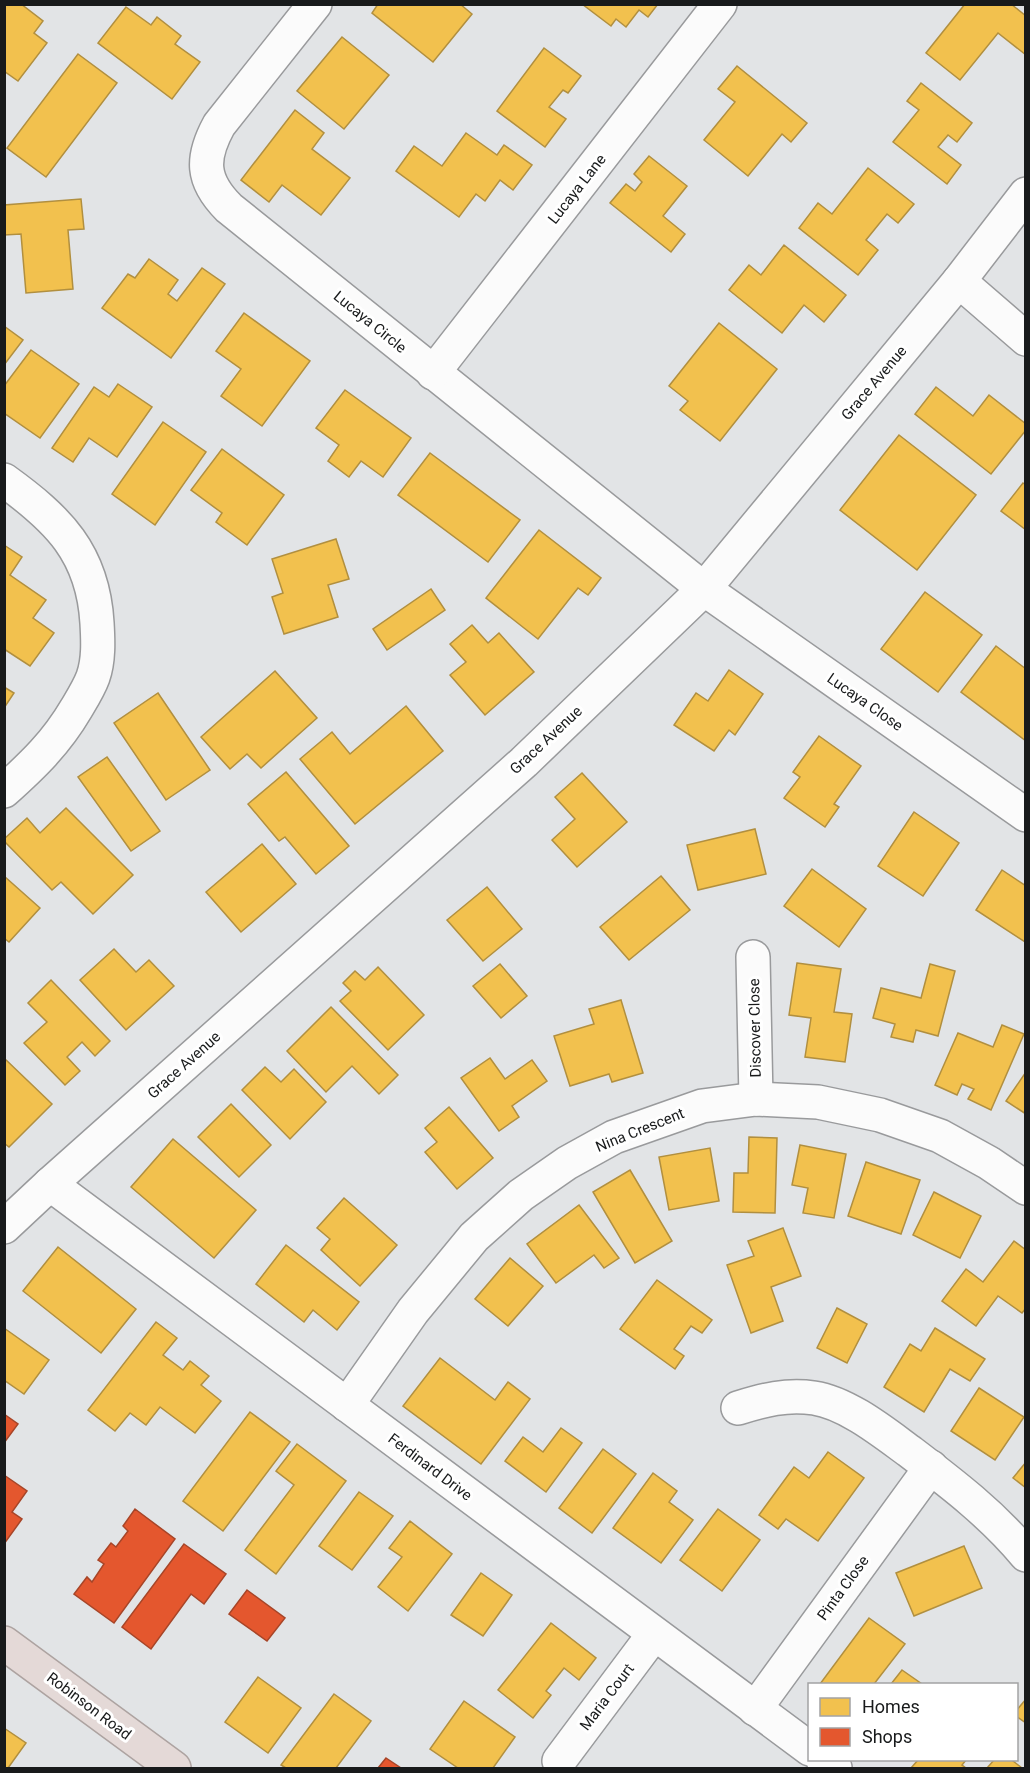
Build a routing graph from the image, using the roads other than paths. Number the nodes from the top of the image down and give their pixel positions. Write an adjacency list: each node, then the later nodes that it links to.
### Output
1 (315, 4): 6 (street, Lucaya Circle)
2 (720, 4): 6 (street, Lucaya Lane)
3 (1026, 194): 4 (street, Grace Avenue)
4 (959, 281): 5 (street); 8 (street, Grace Avenue)
5 (1026, 339)
6 (434, 373): 8 (street, Lucaya Circle)
7 (4, 480): 9 (street)
8 (704, 589): 10 (street, Lucaya Close); 13 (street, Grace Avenue)
9 (4, 791)
10 (1026, 815)
11 (753, 957): 12 (street, Discover Close)
12 (756, 1099): 14 (street, Nina Crescent); 16 (street, Nina Crescent)
13 (50, 1184): 15 (street, Grace Avenue); 16 (street, Ferdinard Drive)
14 (1026, 1188)
15 (4, 1227)
16 (347, 1405): 20 (street, Ferdinard Drive)
17 (738, 1408): 18 (street)
18 (931, 1467): 19 (street); 22 (street, Pinta Close)
19 (1026, 1555)
20 (654, 1634): 22 (street, Ferdinard Drive); 24 (street, Maria Court)
21 (4, 1642): 25 (highway, Robinson Road)
22 (755, 1709): 23 (street, Ferdinard Drive)
23 (808, 1748)
24 (559, 1761)
25 (174, 1768)

